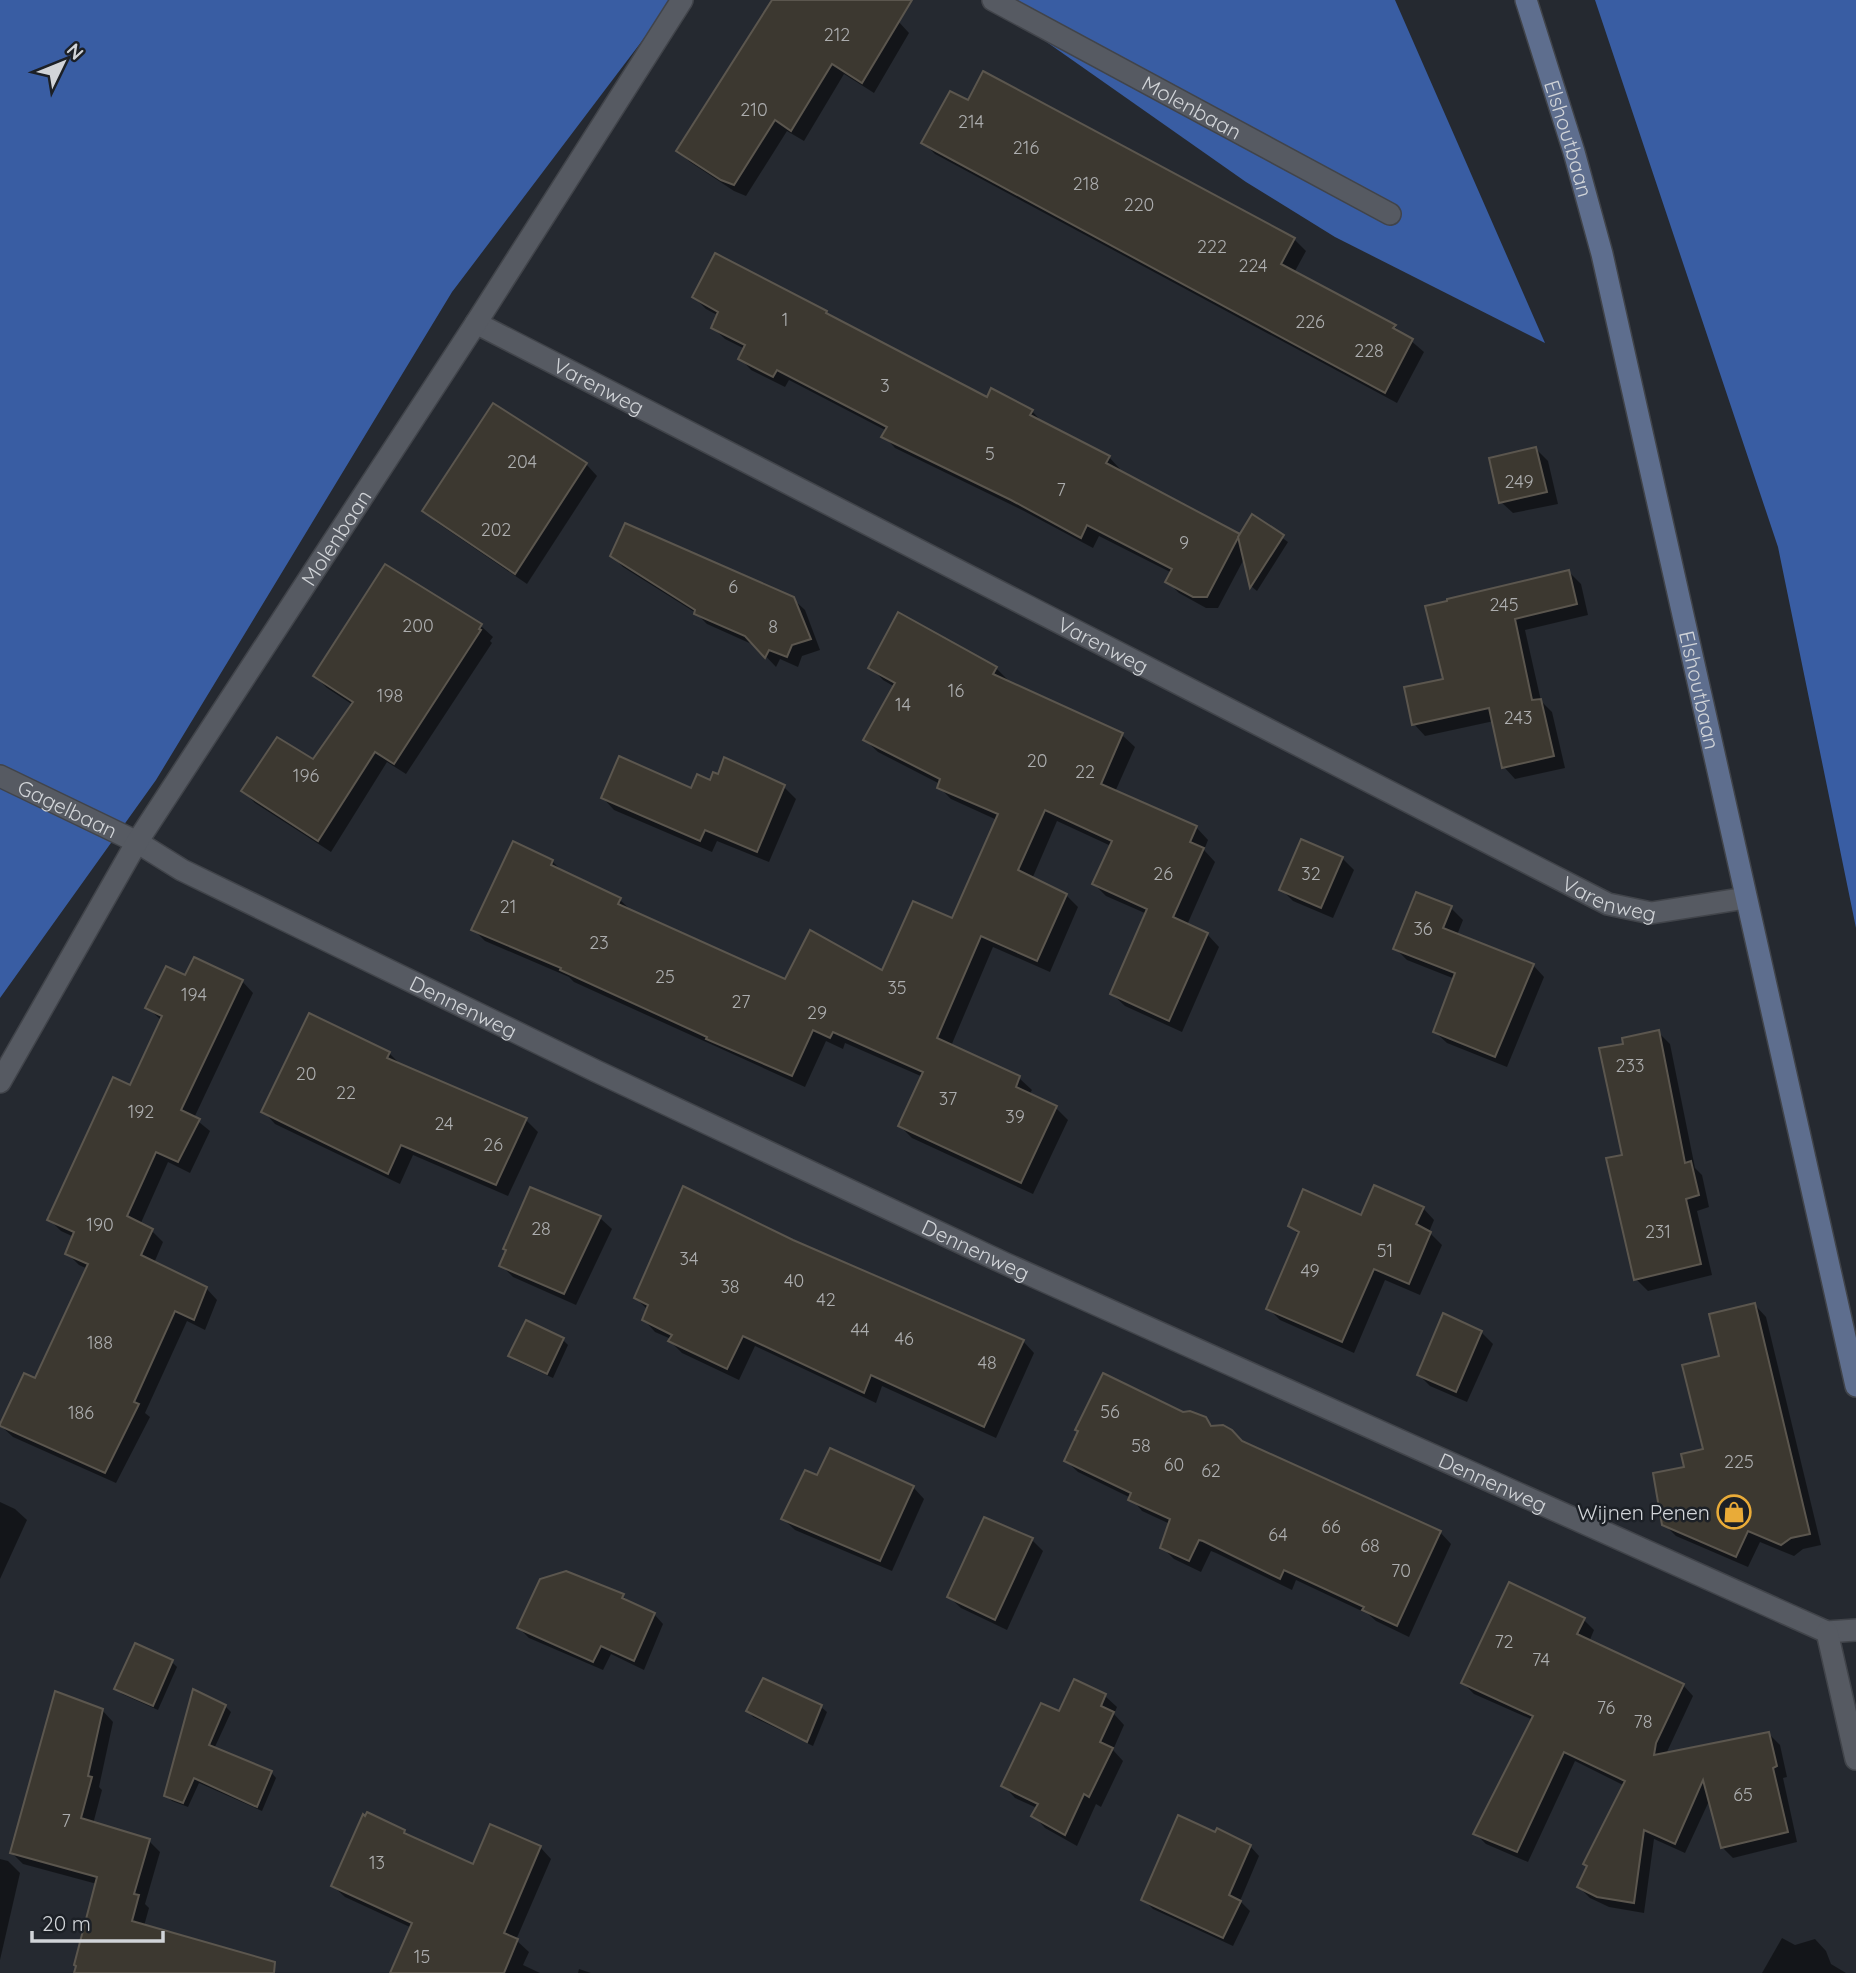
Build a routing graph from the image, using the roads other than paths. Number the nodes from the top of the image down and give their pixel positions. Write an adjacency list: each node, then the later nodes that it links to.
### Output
1 (682, 0): 5 (street, Molenbaan)
2 (993, 0): 4 (street, Molenbaan)
3 (1526, 0): 8 (main road, Elshoutbaan)
4 (1390, 214)
5 (476, 323): 7 (street, Molenbaan); 8 (street, Varenweg)
6 (0, 776): 7 (street, Gagelbaan)
7 (137, 842): 9 (street, Molenbaan); 12 (street, Dennenweg)
8 (1746, 898): 10 (main road, Elshoutbaan)
9 (0, 1082)
10 (1856, 1386)
11 (1856, 1630): 12 (street)
12 (1827, 1632): 13 (street)
13 (1856, 1759)

